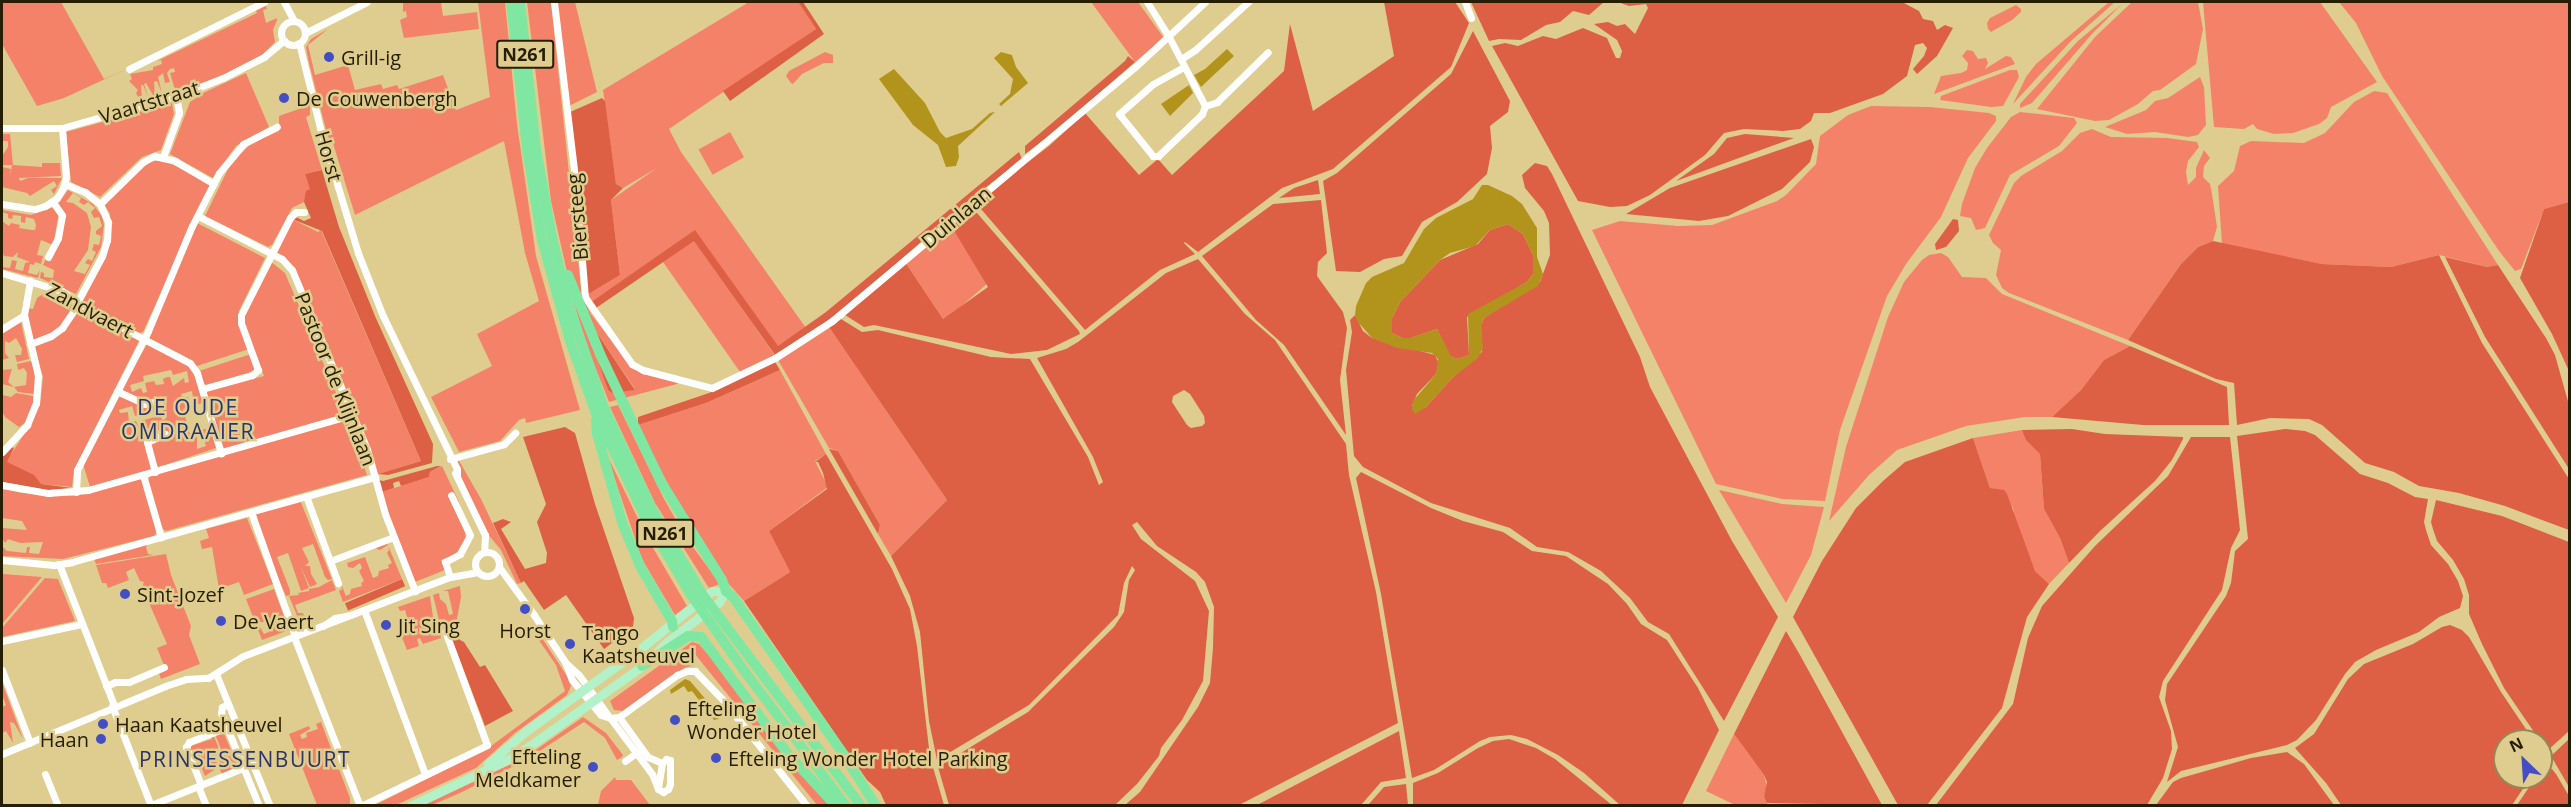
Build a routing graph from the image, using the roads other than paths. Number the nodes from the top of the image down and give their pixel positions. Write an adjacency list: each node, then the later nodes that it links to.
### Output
1 (264, 2): 20 (street)
2 (284, 2): 12 (street)
3 (367, 2): 13 (street)
4 (511, 2): 48 (highway, N261)
5 (520, 2): 34 (highway, N261)
6 (554, 2): 44 (street, Biersteeg)
7 (1147, 2): 14 (street)
8 (1205, 2): 14 (street, Duinlaan)
9 (1248, 2): 18 (street)
10 (1464, 2): 11 (street)
11 (1471, 18)
12 (291, 21): 13 (street); 15 (street)
13 (304, 30): 16 (street)
14 (1169, 37): 18 (street); 44 (street, Duinlaan)
15 (284, 40): 16 (street); 21 (street, Vaartstraat)
16 (296, 44): 54 (street, Horst)
17 (1268, 52): 22 (street)
18 (1180, 59): 19 (street)
19 (1184, 67): 22 (street); 22 (street)
20 (129, 69)
21 (176, 95): 25 (street, Vaartstraat); 26 (street)
22 (1205, 106)
23 (277, 127): 28 (street)
24 (2, 128): 25 (street, Vaartstraat)
25 (62, 128): 27 (street)
26 (163, 157): 28 (street); 31 (street)
27 (65, 184): 29 (street); 31 (street)
28 (214, 184): 33 (street)
29 (53, 202): 30 (street); 36 (street)
30 (2, 204)
31 (100, 204): 39 (street)
32 (303, 212): 35 (street)
33 (198, 216): 35 (street, Pastoor de Klijnlaan); 42 (street)
34 (548, 219): 74 (highway, N261); 114 (highway, N261)
35 (271, 254): 45 (street); 49 (street, Pastoor de Klijnlaan)
36 (48, 257)
37 (2, 273): 38 (street, Zandvaert)
38 (30, 281): 39 (street, Zandvaert); 40 (street)
39 (78, 303): 42 (street, Zandvaert); 43 (street)
40 (24, 315): 41 (street); 43 (street)
41 (2, 329)
42 (144, 339): 45 (street, Zandvaert); 46 (street)
43 (30, 344): 52 (street)
44 (683, 381)
45 (202, 389): 53 (street, Zandvaert)
46 (117, 391): 47 (street); 59 (street)
47 (160, 400)
48 (595, 411): 78 (highway, N261); 113 (highway, N261)
49 (352, 415): 53 (street); 57 (street, Pastoor de Klijnlaan)
50 (515, 433): 54 (street)
51 (165, 434): 55 (street)
52 (2, 452)
53 (220, 453): 55 (street)
54 (450, 459): 65 (street, Horst)
55 (155, 472): 56 (street)
56 (143, 475): 59 (street); 63 (street)
57 (375, 477): 61 (street); 64 (street, Pastoor de Klijnlaan)
58 (2, 485): 59 (street)
59 (76, 492)
60 (452, 495): 71 (street)
61 (306, 496): 62 (street); 67 (street)
62 (251, 512): 63 (street); 80 (street)
63 (161, 537): 68 (street)
64 (394, 537): 67 (street); 73 (street, Pastoor de Klijnlaan)
65 (487, 552): 69 (street); 70 (street)
66 (2, 560): 68 (street)
67 (330, 561): 72 (street)
68 (59, 564): 77 (street)
69 (475, 568): 70 (street); 71 (street)
70 (497, 571): 87 (street)
71 (450, 577): 73 (street)
72 (338, 583)
73 (415, 591): 75 (street)
74 (726, 591): 76 (main road); 115 (highway, N261)
75 (364, 610): 80 (street); 101 (street)
76 (692, 613): 78 (main road); 82 (main road)
77 (81, 624): 81 (street); 86 (street)
78 (672, 624): 87 (main road)
79 (446, 631): 101 (street)
80 (294, 637): 85 (street); 109 (street)
81 (2, 641)
82 (642, 666): 88 (main road); 112 (highway)
83 (164, 667): 86 (street)
84 (2, 670): 93 (street)
85 (216, 674): 89 (street); 90 (street)
86 (106, 686): 90 (street)
87 (584, 688): 88 (street); 99 (main road)
88 (593, 700): 91 (street); 99 (main road)
89 (228, 704): 92 (street); 108 (street)
90 (113, 706): 93 (street); 104 (street)
91 (613, 718): 94 (street); 111 (street)
92 (227, 727): 98 (street); 102 (street)
93 (30, 743): 95 (street)
94 (638, 752): 96 (street); 97 (street); 103 (street)
95 (2, 754)
96 (625, 761)
97 (662, 763): 103 (street); 103 (street)
98 (243, 768): 102 (street); 107 (street)
99 (482, 770): 110 (main road)
100 (45, 774): 105 (street)
101 (425, 774): 109 (street)
102 (200, 785): 104 (street); 106 (street)
103 (658, 787)
104 (151, 805)
105 (58, 806)
106 (206, 806)
107 (259, 806)
108 (270, 806)
109 (360, 806)
110 (410, 806)
111 (807, 806)
112 (836, 806)
113 (846, 806)
114 (861, 806)
115 (876, 806)

